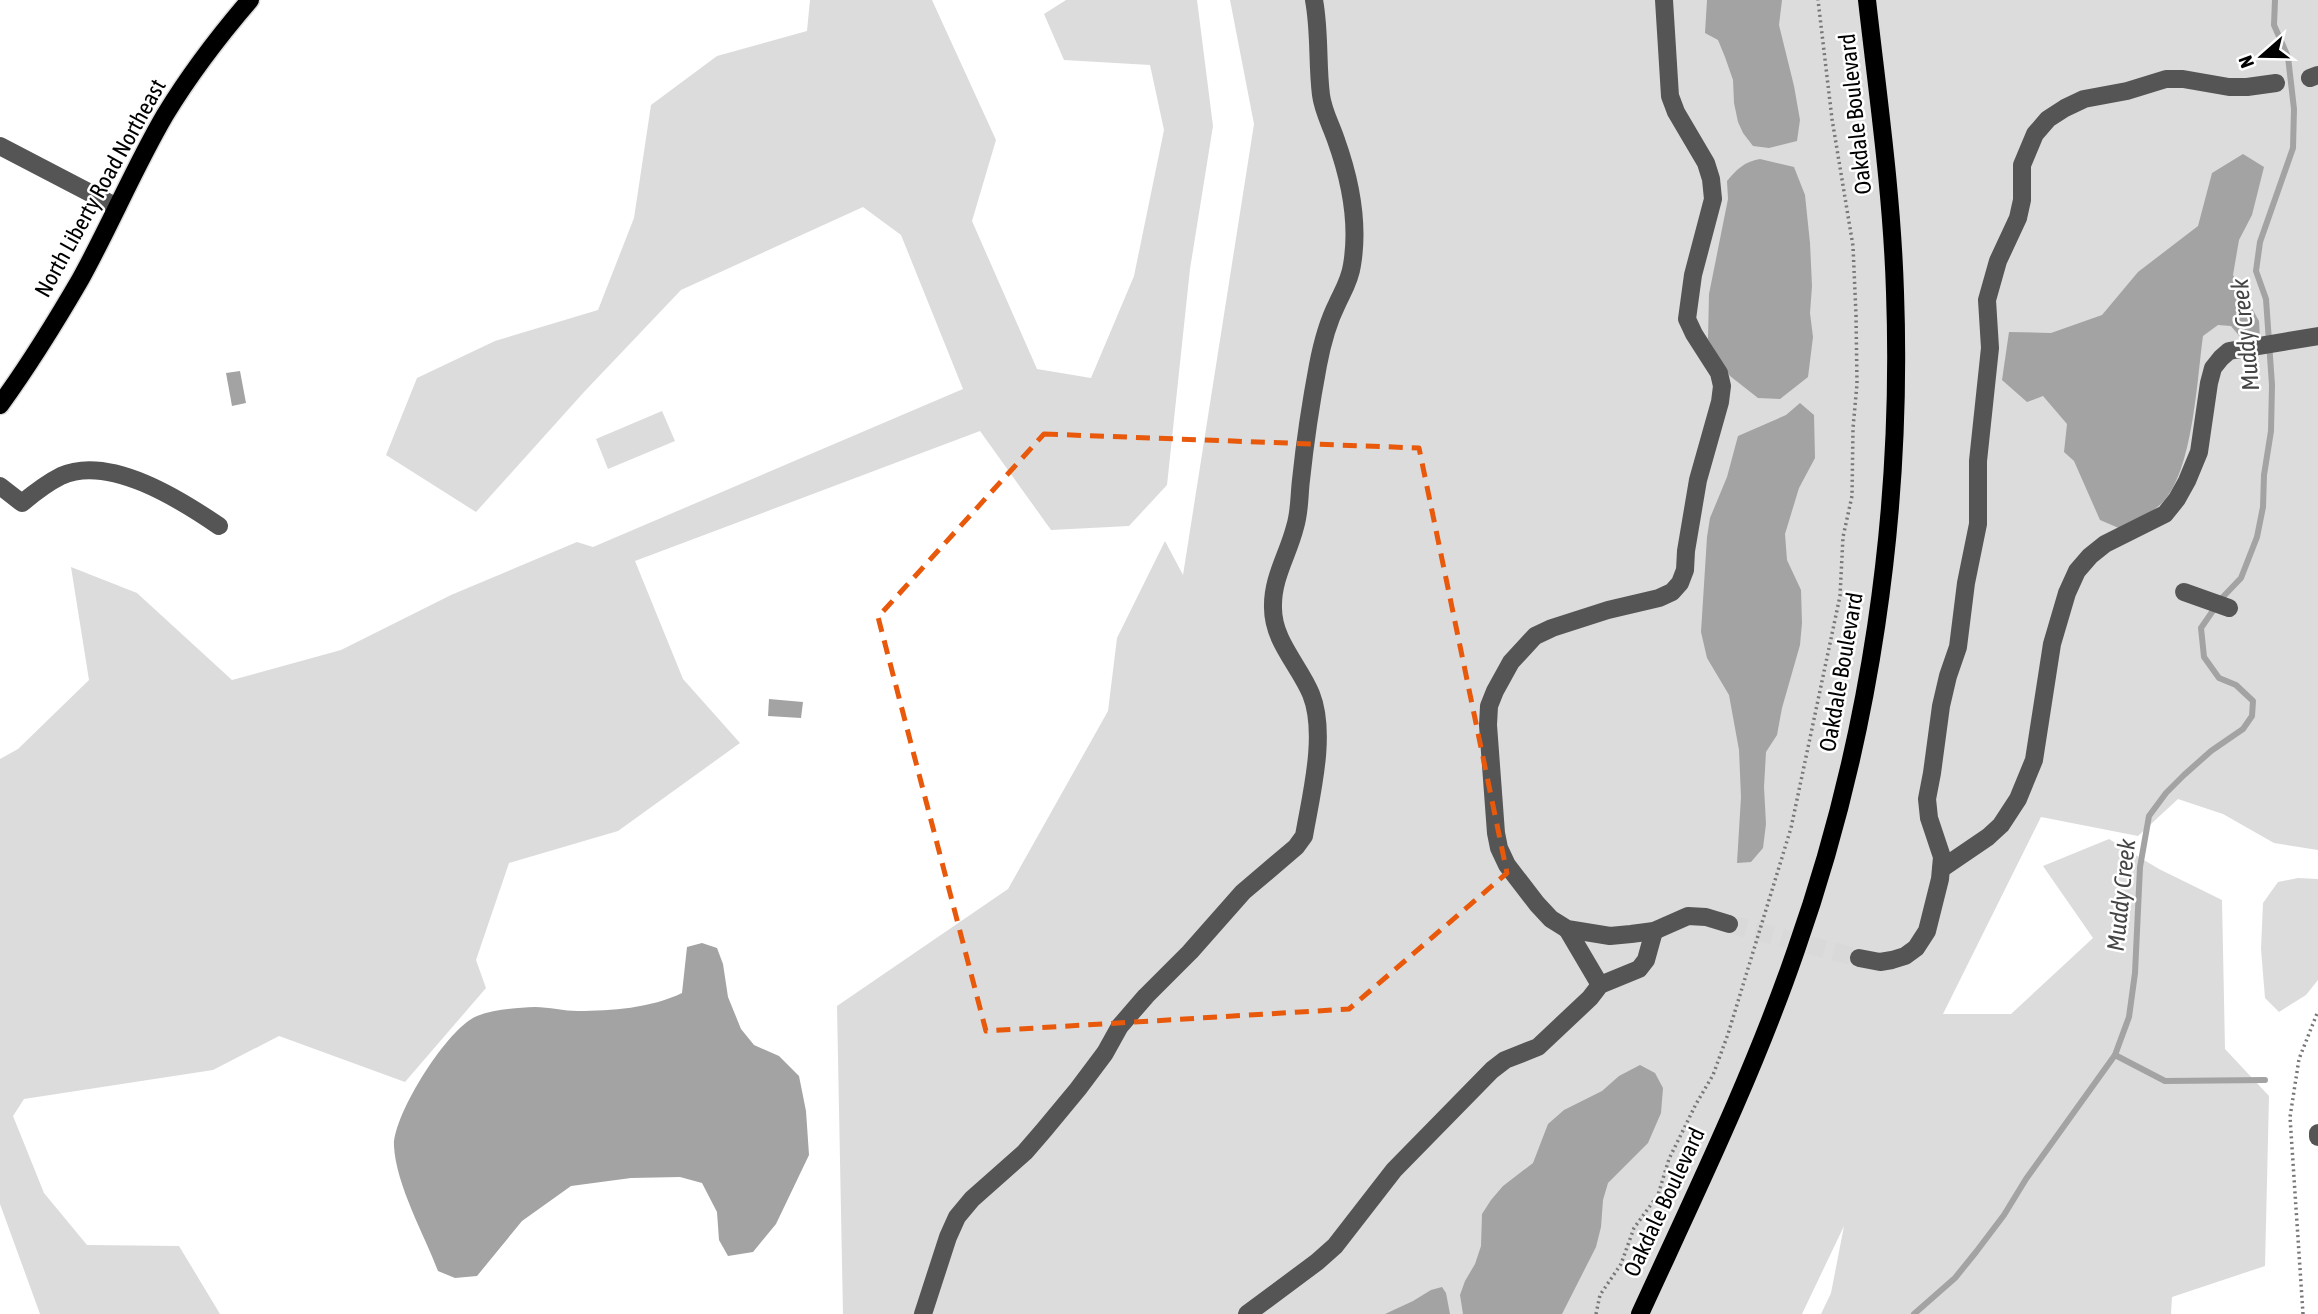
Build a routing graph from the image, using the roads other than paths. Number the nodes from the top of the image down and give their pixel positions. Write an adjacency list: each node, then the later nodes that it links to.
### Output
1 (250, 0): 7 (main road, North Liberty Road Northeast)
2 (1314, 0): 20 (street)
3 (1664, 0): 16 (street)
4 (1867, 0): 22 (main road, Oakdale Boulevard)
5 (2276, 83): 14 (street)
6 (0, 146): 7 (street)
7 (117, 207): 9 (main road, North Liberty Road Northeast)
8 (2318, 336): 14 (street)
9 (0, 405)
10 (0, 486): 11 (street)
11 (219, 526)
12 (2184, 592): 13 (street)
13 (2230, 608)
14 (1941, 869): 18 (street)
15 (1729, 924): 17 (street)
16 (1567, 929): 17 (street); 19 (street)
17 (1654, 931): 19 (street)
18 (1859, 958)
19 (1600, 985): 21 (street)
20 (923, 1314)
21 (1247, 1314)
22 (1640, 1314)

